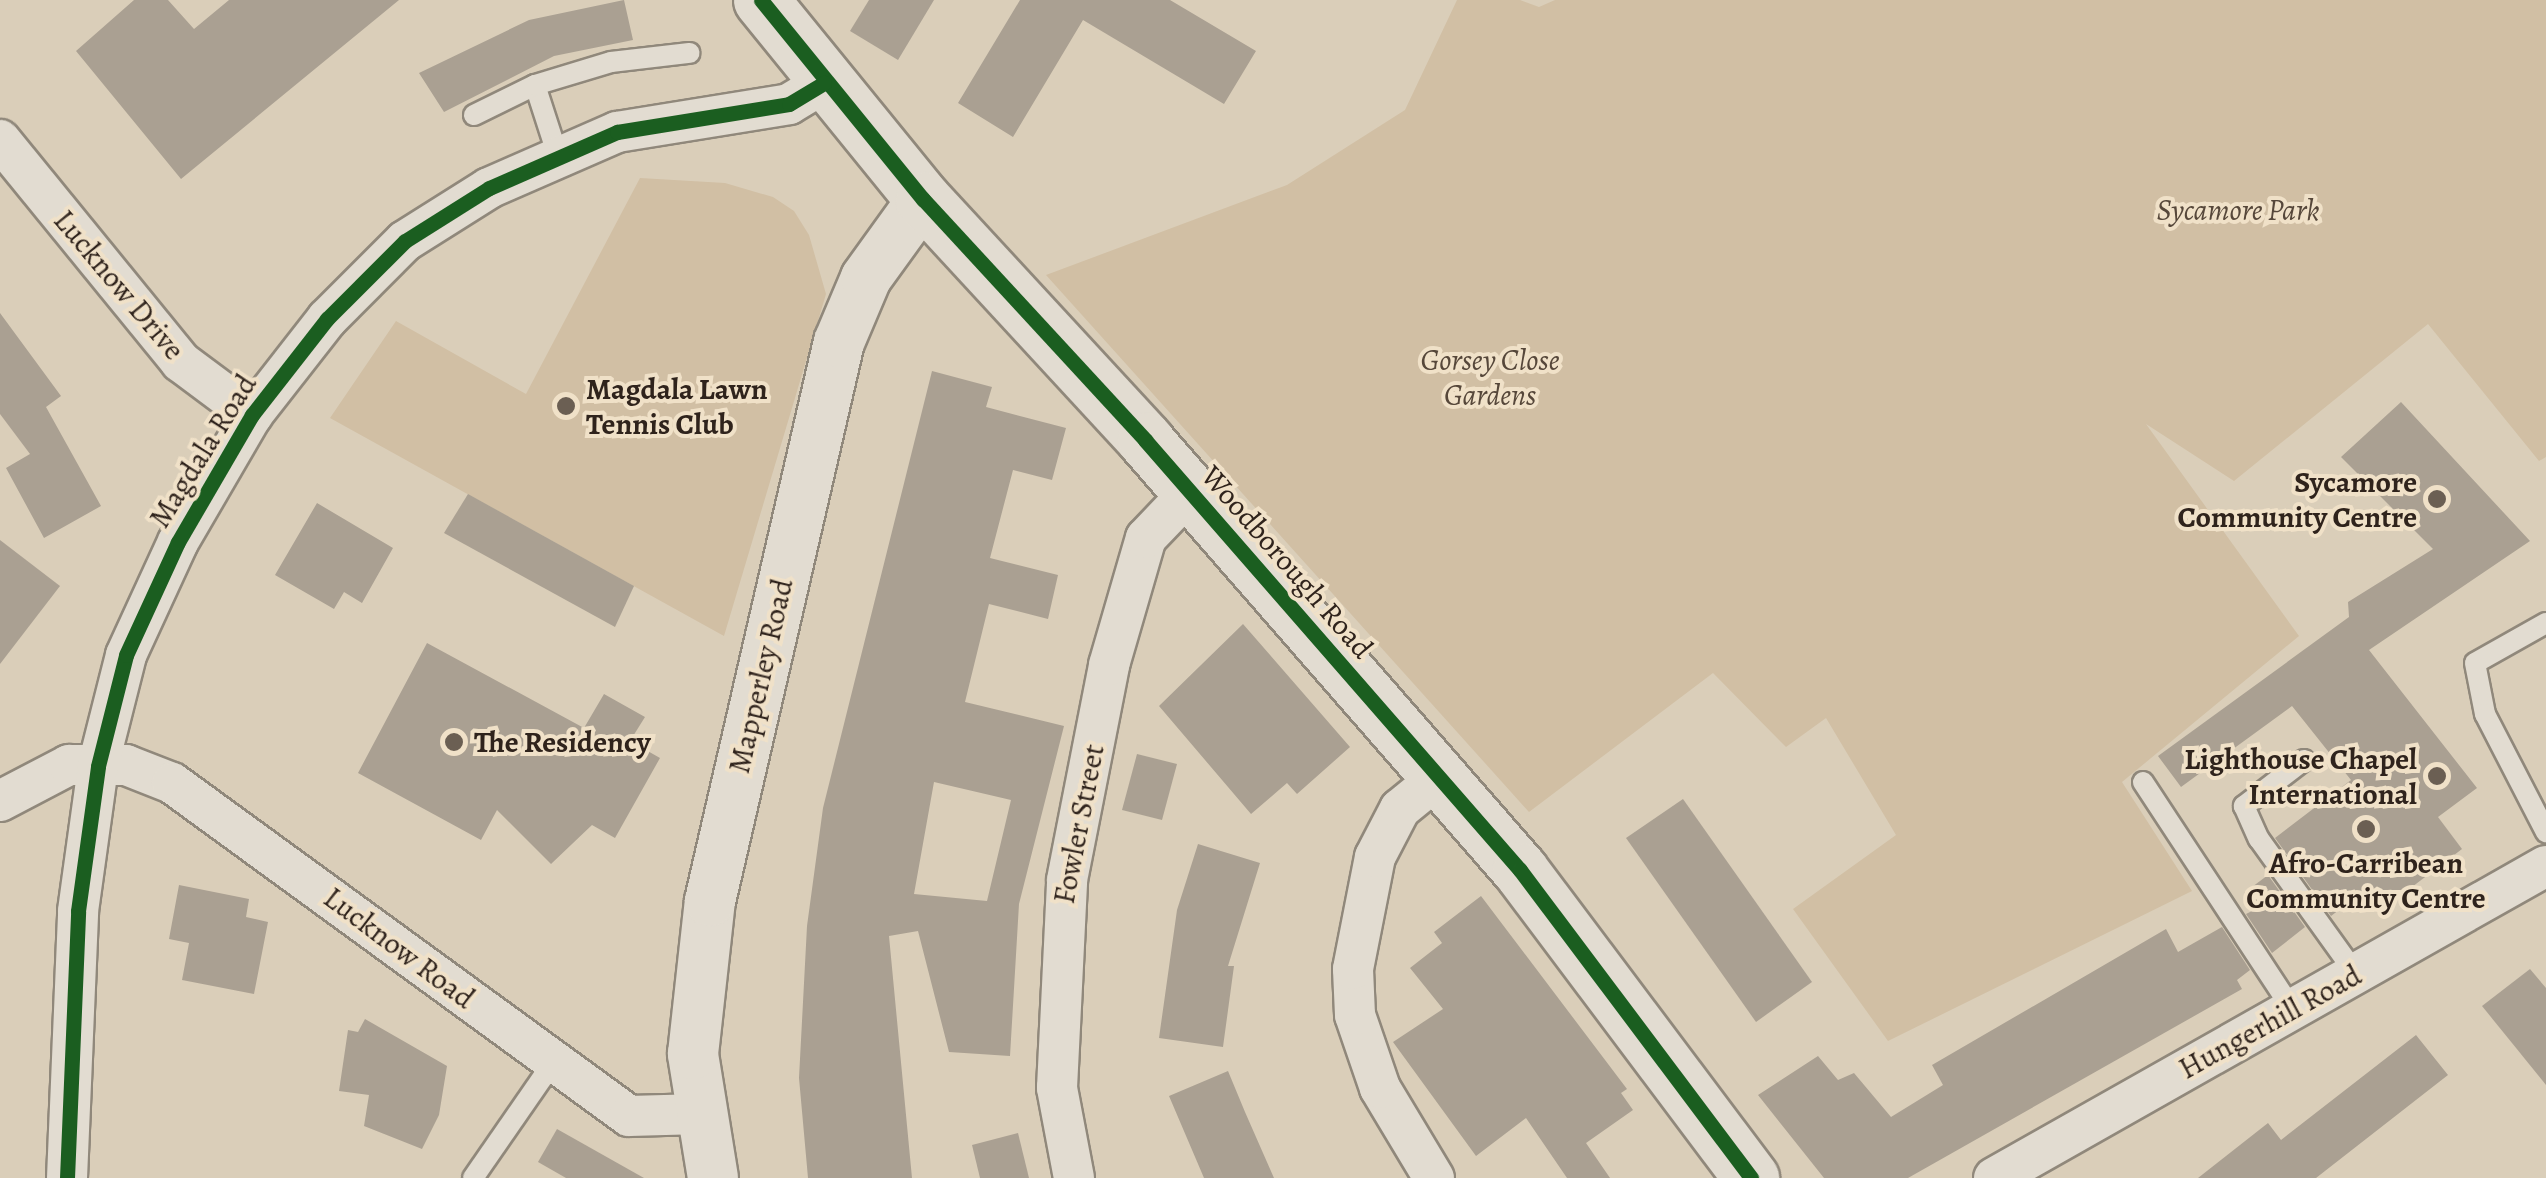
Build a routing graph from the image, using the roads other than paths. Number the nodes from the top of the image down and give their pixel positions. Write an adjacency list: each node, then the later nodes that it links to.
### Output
1 (781, 7): 3 (main road, Woodborough Road)
2 (689, 53): 4 (lane)
3 (824, 83): 7 (street, Magdala Road); 8 (main road, Woodborough Road)
4 (535, 86): 5 (lane); 7 (lane)
5 (474, 115)
6 (0, 140): 9 (street, Lucknow Drive)
7 (556, 153): 9 (street, Magdala Road)
8 (923, 199): 10 (main road, Woodborough Road); 22 (street, Mapperley Road)
9 (252, 415): 13 (street, Magdala Road)
10 (1190, 493): 14 (main road, Woodborough Road); 26 (street, Fowler Street)
11 (2546, 623): 17 (lane)
12 (2304, 760): 19 (lane)
13 (98, 766): 16 (street, Lucknow Road); 21 (street, Lucknow Road); 23 (street, Magdala Road)
14 (1438, 778): 27 (street); 28 (main road, Woodborough Road)
15 (2143, 782): 20 (lane)
16 (3, 794)
17 (2546, 832)
18 (2546, 866): 19 (street, Hungerhill Road)
19 (2356, 974): 20 (street, Hungerhill Road)
20 (2293, 1010): 29 (street, Hungerhill Road)
21 (552, 1064): 22 (street, Lucknow Road); 24 (lane)
22 (701, 1114): 25 (street, Mapperley Road)
23 (67, 1178)
24 (472, 1178)
25 (713, 1178)
26 (1074, 1178)
27 (1434, 1178)
28 (1751, 1178)
29 (1994, 1178)

